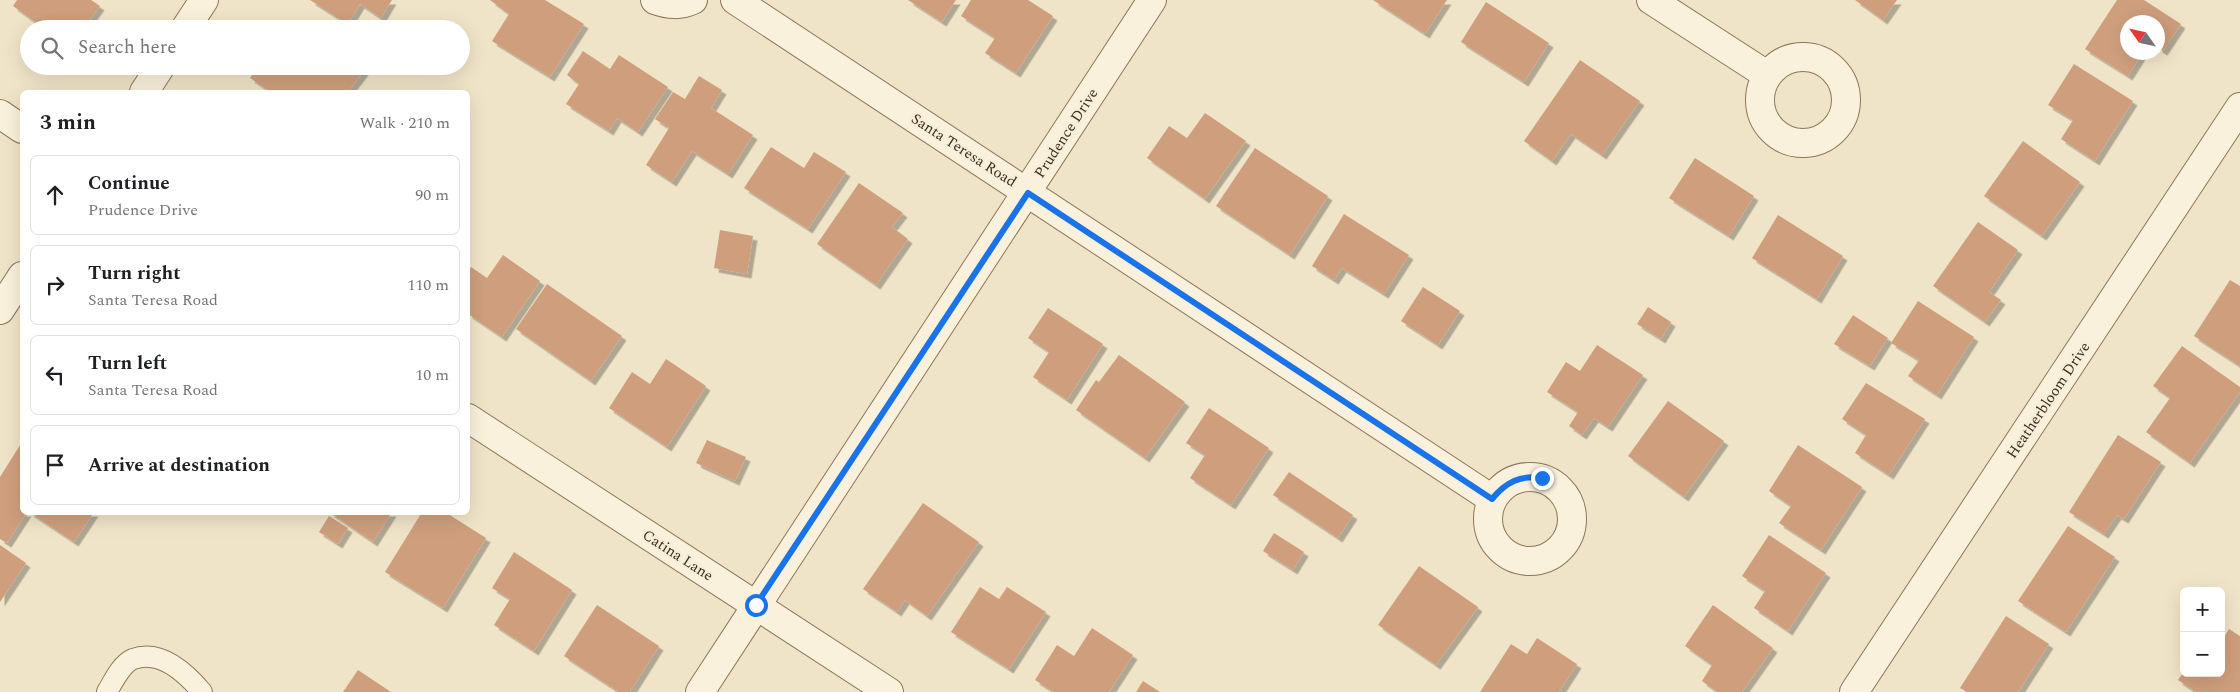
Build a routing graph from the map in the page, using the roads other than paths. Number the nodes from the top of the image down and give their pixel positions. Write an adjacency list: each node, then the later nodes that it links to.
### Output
1 (204, 0): 7 (street)
2 (655, 0): 3 (street)
3 (693, 0)
4 (735, 0): 14 (street, Santa Teresa Road)
5 (1152, 0): 14 (street, Prudence Drive)
6 (1651, 0): 9 (street)
7 (191, 20)
8 (155, 75): 10 (street)
9 (1767, 75)
10 (145, 90)
11 (2240, 107): 24 (street, Heatherbloom Drive)
12 (0, 114): 13 (street)
13 (20, 128)
14 (1028, 193): 18 (street, Santa Teresa Road); 19 (street, Prudence Drive)
15 (20, 279): 16 (street)
16 (0, 310)
17 (470, 419): 19 (street, Catina Lane)
18 (1492, 499)
19 (756, 605): 22 (street, Prudence Drive); 23 (street, Catina Lane)
20 (107, 692): 21 (lane)
21 (202, 692)
22 (700, 692)
23 (889, 692)
24 (1854, 692)

